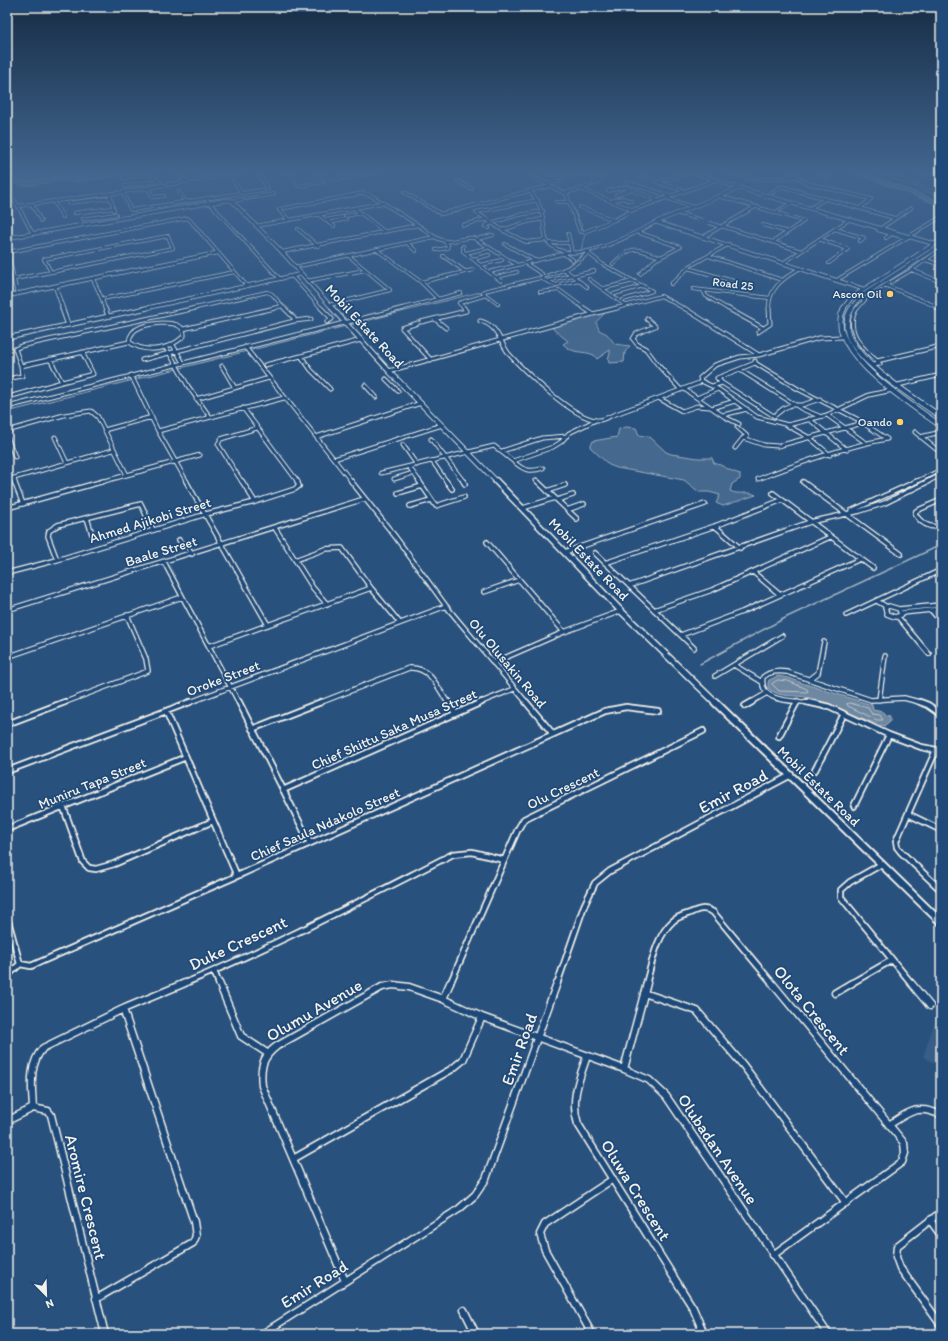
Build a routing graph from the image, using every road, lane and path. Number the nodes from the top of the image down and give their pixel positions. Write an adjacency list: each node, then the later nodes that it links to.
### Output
1 (568, 234): 41 (street)
2 (28, 235): 28 (street)
3 (100, 235): 96 (street)
4 (202, 235): 55 (street)
5 (239, 235): 98 (street)
6 (265, 235): 53 (main road, Mobil Estate Road)
7 (305, 235): 45 (street)
8 (373, 235): 45 (street)
9 (431, 235): 25 (street)
10 (493, 235): 32 (street)
11 (511, 235): 34 (street)
12 (545, 235): 34 (street)
13 (631, 235): 54 (street)
14 (645, 235): 63 (street)
15 (696, 235): 26 (street)
16 (708, 235): 26 (street)
17 (749, 235): 38 (street)
18 (784, 235): 38 (street)
19 (826, 235): 33 (street)
20 (853, 235): 29 (street)
21 (891, 235): 31 (street)
22 (895, 235): 27 (street)
23 (899, 235): 27 (street)
24 (912, 235): 27 (street)
25 (434, 237): 37 (street); 39 (street)
26 (704, 237): 43 (street)
27 (908, 237): 50 (street); 102 (street)
28 (7, 238)
29 (864, 238): 30 (street); 36 (street)
30 (868, 238)
31 (886, 238)
32 (477, 239): 37 (street); 74 (street)
33 (819, 239): 52 (street); 71 (street)
34 (546, 240): 40 (street)
35 (941, 240): 50 (highway)
36 (860, 241)
37 (445, 242): 49 (street)
38 (773, 242): 52 (street)
39 (407, 243): 48 (street); 51 (street)
40 (549, 243): 41 (street); 58 (street)
41 (570, 243): 57 (street)
42 (505, 244): 68 (street)
43 (728, 244): 62 (street); 70 (street)
44 (941, 245): 50 (highway)
45 (318, 246): 53 (street)
46 (463, 246): 56 (street)
47 (487, 248): 56 (street)
48 (376, 250): 60 (street); 107 (street)
49 (436, 250)
50 (938, 250): 67 (street); 118 (highway); 173 (highway)
51 (416, 251)
52 (801, 251): 70 (street)
53 (282, 252): 76 (main road, Mobil Estate Road)
54 (588, 252): 57 (street); 81 (street); 105 (street)
55 (217, 253): 85 (street); 97 (street)
56 (466, 253): 64 (street)
57 (572, 253): 58 (street)
58 (566, 254): 66 (street); 68 (street)
59 (489, 255): 64 (street)
60 (349, 256): 76 (street); 79 (street)
61 (443, 256): 86 (street)
62 (709, 256): 77 (street); 101 (street)
63 (660, 257): 73 (street); 91 (street)
64 (473, 259): 72 (street)
65 (502, 260): 72 (street)
66 (573, 260)
67 (926, 260): 75 (street); 82 (street)
68 (536, 261): 69 (street)
69 (525, 263): 74 (street); 90 (street)
70 (784, 263): 78 (street); 102 (street)
71 (828, 263)
72 (481, 264): 87 (street)
73 (613, 264)
74 (517, 265): 87 (street)
75 (941, 265)
76 (295, 267): 89 (main road, Mobil Estate Road)
77 (688, 268): 106 (street); 110 (street)
78 (800, 268): 101 (street); 102 (street)
79 (365, 270): 103 (street); 132 (street)
80 (473, 270): 86 (street)
81 (565, 270): 93 (street); 95 (street)
82 (912, 270): 109 (street); 111 (street)
83 (594, 271): 93 (street)
84 (51, 272): 84 (street); 96 (street)
85 (234, 272): 113 (street); 127 (street)
86 (466, 272): 107 (street)
87 (490, 272): 94 (street)
88 (517, 272): 94 (street)
89 (302, 274): 92 (street); 103 (main road, Mobil Estate Road)
90 (542, 274)
91 (640, 274)
92 (292, 276): 98 (street); 144 (street)
93 (572, 276): 100 (street); 108 (street)
94 (497, 277): 104 (street)
95 (540, 278): 108 (street); 124 (street)
96 (14, 279): 122 (street)
97 (93, 279): 112 (street); 127 (street)
98 (280, 279): 113 (street)
99 (589, 279): 135 (street)
100 (578, 280): 108 (street); 115 (street)
101 (782, 280): 126 (street)
102 (837, 280): 118 (street)
103 (307, 281): 132 (main road, Mobil Estate Road)
104 (501, 281)
105 (633, 281): 114 (street); 116 (street)
106 (733, 281)
107 (421, 282): 128 (street)
108 (547, 282)
109 (941, 282)
110 (671, 284)
111 (884, 284): 133 (street); 169 (street)
112 (55, 286): 122 (street); 146 (street)
113 (247, 286): 138 (street)
114 (643, 286): 123 (street); 129 (street)
115 (587, 287)
116 (605, 288)
117 (694, 288): 119 (street, Road 25)
118 (863, 288): 151 (highway)
119 (703, 290): 126 (street, Road 25); 148 (street)
120 (540, 292): 137 (street)
121 (461, 293): 128 (street)
122 (17, 294): 125 (street)
123 (614, 294)
124 (486, 295): 131 (street); 140 (street)
125 (7, 296)
126 (770, 298): 148 (street)
127 (102, 299): 138 (street)
128 (438, 299): 145 (street)
129 (623, 300)
130 (941, 302): 133 (street)
131 (498, 304)
132 (328, 305): 145 (main road, Mobil Estate Road)
133 (933, 305): 136 (street)
134 (282, 306): 142 (street); 149 (street); 174 (street)
135 (625, 306): 137 (street); 164 (street)
136 (941, 310)
137 (593, 314): 153 (street)
138 (108, 316): 146 (street)
139 (311, 319): 142 (street)
140 (435, 319): 147 (street); 168 (street)
141 (647, 319): 195 (street)
142 (294, 321): 160 (street)
143 (480, 321): 153 (street)
144 (327, 322)
145 (346, 324): 154 (main road, Mobil Estate Road); 159 (street)
146 (68, 325): 152 (street)
147 (446, 328)
148 (763, 328): 150 (street)
149 (183, 329): 155 (street); 156 (street)
150 (758, 332)
151 (842, 337): 164 (street); 180 (highway)
152 (7, 338)
153 (502, 339): 168 (street); 220 (street)
154 (361, 340): 163 (street); 179 (main road, Mobil Estate Road)
155 (129, 342): 158 (street); 161 (street)
156 (172, 345): 158 (street); 160 (street)
157 (941, 346): 169 (street)
158 (165, 347): 162 (street)
159 (247, 350): 170 (street); 183 (street, Olu Olusakin Road)
160 (175, 351): 162 (street); 170 (street)
161 (82, 352): 166 (street); 187 (street)
162 (170, 353): 167 (street); 176 (street)
163 (301, 356): 172 (street); 194 (street)
164 (759, 356): 165 (street)
165 (750, 357): 171 (street); 186 (street)
166 (50, 359): 174 (street); 187 (street)
167 (142, 360)
168 (431, 360): 179 (street)
169 (877, 361): 173 (street)
170 (183, 363): 176 (street)
171 (755, 363): 177 (street); 204 (street)
172 (265, 365)
173 (872, 365): 178 (highway)
174 (21, 366): 184 (street)
175 (222, 366): 192 (street)
176 (177, 368): 181 (street); 202 (street)
177 (740, 370): 188 (street); 207 (street)
178 (878, 370): 180 (highway); 190 (highway)
179 (389, 371): 206 (main road, Mobil Estate Road)
180 (870, 371): 196 (highway)
181 (131, 375): 208 (street); 217 (street)
182 (941, 375): 190 (street)
183 (269, 378): 192 (street); 201 (street, Olu Olusakin Road)
184 (7, 379)
185 (386, 379): 197 (street)
186 (701, 381): 191 (street); 195 (street)
187 (62, 382): 198 (street)
188 (722, 383): 191 (street); 207 (street)
189 (366, 385): 199 (street)
190 (898, 385): 216 (highway)
191 (712, 386): 193 (street)
192 (235, 388): 202 (street)
193 (718, 389): 200 (street); 205 (street)
194 (330, 390)
195 (683, 390): 200 (street); 203 (street)
196 (893, 390): 212 (street); 224 (highway)
197 (398, 391)
198 (12, 396)
199 (376, 397)
200 (699, 397): 209 (street)
201 (284, 398): 210 (street); 235 (street, Olu Olusakin Road)
202 (196, 399): 218 (street)
203 (660, 399): 209 (street); 220 (street)
204 (820, 400): 207 (street); 212 (street)
205 (735, 401): 209 (street); 211 (street)
206 (421, 403): 222 (main road, Mobil Estate Road); 235 (street)
207 (796, 405): 215 (street)
208 (7, 407)
209 (712, 407): 213 (street)
210 (243, 408): 218 (street); 225 (street)
211 (747, 409): 213 (street); 223 (street)
212 (839, 409): 214 (street); 221 (street)
213 (723, 415): 238 (street)
214 (827, 415): 215 (street); 226 (street)
215 (820, 416): 219 (street)
216 (941, 416)
217 (152, 417): 227 (street); 229 (street)
218 (210, 417): 229 (street)
219 (809, 419): 223 (street); 232 (street)
220 (597, 420): 233 (street)
221 (863, 423): 226 (street); 241 (street)
222 (442, 425): 247 (main road, Mobil Estate Road); 253 (street)
223 (788, 426): 239 (street)
224 (941, 426)
225 (257, 428): 288 (street); 288 (street, Ahmed Ajikobi Street)
226 (846, 428): 232 (street); 241 (street)
227 (104, 430): 228 (street); 244 (street)
228 (7, 431)
229 (158, 431): 254 (street)
230 (915, 432): 236 (street)
231 (941, 432): 236 (street)
232 (828, 433): 239 (street); 245 (street)
233 (567, 436): 246 (street); 256 (street)
234 (7, 437): 251 (street)
235 (316, 437): 253 (street, Olu Olusakin Road)
236 (920, 437): 248 (street)
237 (55, 438): 257 (street)
238 (743, 438): 239 (street); 243 (street)
239 (810, 438): 250 (street)
240 (431, 439): 252 (street)
241 (866, 443): 245 (street)
242 (403, 445): 258 (street)
243 (734, 448)
244 (113, 450): 257 (street); 264 (street)
245 (847, 450): 250 (street)
246 (502, 451): 247 (street); 256 (street)
247 (468, 452): 252 (street); 294 (main road, Mobil Estate Road)
248 (941, 453)
249 (200, 455): 254 (street)
250 (830, 455): 267 (street)
251 (15, 457)
252 (445, 458): 255 (street); 272 (street)
253 (334, 459): 283 (street, Olu Olusakin Road)
254 (176, 461): 264 (street); 297 (street)
255 (432, 461): 258 (street); 276 (street)
256 (513, 461): 260 (street)
257 (67, 463): 266 (street)
258 (417, 464): 259 (street)
259 (408, 467): 262 (street); 263 (street)
260 (543, 468)
261 (941, 470): 275 (street)
262 (381, 473)
263 (413, 473): 268 (street); 274 (street)
264 (127, 475): 289 (street)
265 (941, 475): 277 (street)
266 (13, 478): 269 (street); 289 (street)
267 (758, 478)
268 (394, 479)
269 (7, 480)
270 (536, 480): 278 (street)
271 (803, 482): 296 (street)
272 (466, 484)
273 (565, 485): 278 (street)
274 (422, 486): 279 (street); 285 (street)
275 (907, 486): 277 (street); 296 (street)
276 (452, 489)
277 (912, 490): 296 (street)
278 (548, 491): 284 (street)
279 (398, 493)
280 (773, 493): 286 (street)
281 (573, 495): 284 (street)
282 (464, 497): 285 (street)
283 (364, 499): 303 (street, Baale Street); 334 (street, Olu Olusakin Road)
284 (556, 499): 294 (street); 295 (street)
285 (431, 500): 292 (street)
286 (782, 500): 300 (street); 301 (street)
287 (941, 500): 302 (street)
288 (255, 502): 297 (street, Ahmed Ajikobi Street)
289 (23, 504): 293 (street)
290 (584, 504): 295 (street)
291 (705, 504): 311 (street)
292 (410, 506)
293 (7, 508)
294 (523, 508): 311 (main road, Mobil Estate Road)
295 (567, 510): 299 (street)
296 (845, 513): 300 (street); 314 (street)
297 (206, 514): 304 (street, Ahmed Ajikobi Street); 309 (street)
298 (87, 518): 304 (street); 305 (street); 316 (street)
299 (577, 520)
300 (810, 522): 306 (street); 310 (street)
301 (716, 526): 310 (street); 319 (street)
302 (941, 526)
303 (275, 528): 309 (street, Baale Street); 317 (street)
304 (153, 530): 316 (street, Ahmed Ajikobi Street)
305 (92, 534)
306 (830, 537): 315 (street); 322 (street)
307 (179, 540): 313 (street)
308 (487, 542): 324 (street)
309 (223, 544): 313 (street, Baale Street); 347 (street)
310 (740, 548): 325 (street)
311 (565, 552): 340 (main road, Mobil Estate Road)
312 (595, 553): 319 (street)
313 (192, 554): 318 (street, Baale Street)
314 (901, 554)
315 (860, 559): 320 (street); 328 (street)
316 (57, 560): 323 (street, Ahmed Ajikobi Street)
317 (295, 560): 326 (street); 332 (street)
318 (164, 562): 330 (street); 336 (street, Baale Street)
319 (605, 563): 325 (street)
320 (873, 568)
321 (939, 571): 331 (street)
322 (753, 572): 328 (street); 338 (street)
323 (7, 573)
324 (518, 580): 327 (street); 348 (street)
325 (629, 586): 338 (street)
326 (371, 588): 332 (street); 346 (street)
327 (484, 592)
328 (779, 594): 349 (street)
329 (7, 596): 336 (street)
330 (182, 597): 342 (street); 352 (street)
331 (877, 601): 335 (street); 343 (street)
332 (327, 604): 347 (street)
333 (941, 605): 341 (street)
334 (446, 606): 346 (street, Oroke Street); 357 (street, Olu Olusakin Road)
335 (887, 607): 341 (street); 344 (street)
336 (9, 609)
337 (941, 609): 339 (street)
338 (654, 610): 349 (street)
339 (931, 610): 341 (street); 345 (street)
340 (621, 611): 348 (street); 383 (main road, Mobil Estate Road)
341 (900, 611): 344 (street)
342 (127, 615): 356 (street); 373 (street)
343 (846, 616)
344 (898, 617): 354 (street)
345 (941, 622)
346 (400, 623): 362 (street, Oroke Street)
347 (268, 625): 352 (street)
348 (564, 632): 357 (street)
349 (681, 635): 353 (street)
350 (782, 636): 358 (street)
351 (824, 642): 360 (street)
352 (209, 646): 362 (street)
353 (694, 648)
354 (929, 654)
355 (885, 656): 365 (street)
356 (7, 657)
357 (493, 663): 363 (street, Olu Olusakin Road)
358 (734, 664): 359 (street); 361 (street)
359 (716, 676)
360 (809, 680): 361 (street); 365 (street)
361 (762, 682): 364 (street)
362 (232, 687): 368 (street, Oroke Street); 374 (street)
363 (514, 689): 370 (street, Chief Shittu Saka Musa Street); 376 (street, Olu Olusakin Road)
364 (767, 693): 366 (street); 367 (street)
365 (879, 700): 372 (street)
366 (798, 701): 371 (street); 378 (street)
367 (745, 706)
368 (166, 711): 380 (street); 382 (street, Oroke Street)
369 (658, 711): 376 (street, Chief Saula Ndakolo Street)
370 (455, 713): 374 (street); 384 (street, Chief Shittu Saka Musa Street)
371 (844, 714): 377 (street); 381 (street)
372 (941, 714)
373 (7, 724)
374 (252, 729): 384 (street)
375 (703, 731): 392 (street, Olu Crescent)
376 (553, 734): 391 (street, Chief Saula Ndakolo Street)
377 (889, 735): 379 (street); 386 (street)
378 (779, 736)
379 (939, 751): 387 (street)
380 (186, 757): 385 (street, Muniru Tapa Street); 388 (street)
381 (815, 770)
382 (7, 771)
383 (792, 775): 393 (main road, Mobil Estate Road); 408 (street, Emir Road)
384 (283, 790): 391 (street)
385 (63, 806): 388 (street); 389 (street, Muniru Tapa Street)
386 (854, 806)
387 (908, 814): 390 (street); 395 (street)
388 (213, 821): 394 (street)
389 (7, 829)
390 (941, 830)
391 (310, 843): 394 (street, Chief Saula Ndakolo Street)
392 (504, 860): 400 (street, Duke Crescent); 404 (street, Olu Crescent)
393 (882, 864): 397 (main road, Mobil Estate Road); 398 (street)
394 (237, 876): 399 (street, Chief Saula Ndakolo Street)
395 (941, 890)
396 (7, 917): 399 (street)
397 (941, 922)
398 (892, 960): 403 (street); 405 (street)
399 (20, 964): 401 (street)
400 (214, 971): 406 (street, Duke Crescent); 409 (street)
401 (7, 976)
402 (644, 993): 411 (street, Olota Crescent); 415 (street, Olota Crescent); 418 (street)
403 (835, 993)
404 (443, 999): 407 (street, Olumu Avenue); 409 (street, Olumu Avenue)
405 (930, 1006)
406 (123, 1009): 412 (street, Duke Crescent); 424 (street)
407 (482, 1017): 408 (street, Olumu Avenue); 416 (street)
408 (538, 1038): 410 (street, Olubadan Avenue); 423 (street, Emir Road)
409 (267, 1053): 416 (street, Olumu Avenue)
410 (587, 1056): 411 (street, Olubadan Avenue); 417 (street, Oluwa Crescent)
411 (624, 1069): 422 (street, Olubadan Avenue)
412 (33, 1108): 414 (street); 424 (street, Aromire Crescent)
413 (941, 1115): 415 (street)
414 (7, 1120)
415 (889, 1125): 418 (street, Olota Crescent)
416 (293, 1159): 423 (street, Olumu Avenue)
417 (613, 1179): 430 (street); 431 (street, Oluwa Crescent)
418 (846, 1203): 422 (street, Olota Crescent)
419 (941, 1212): 420 (street)
420 (930, 1220): 421 (street); 426 (street)
421 (941, 1235)
422 (773, 1255): 432 (street, Olubadan Avenue)
423 (345, 1281): 428 (street, Emir Road)
424 (96, 1299): 427 (street, Aromire Crescent)
425 (464, 1310): 429 (street)
426 (941, 1325)
427 (105, 1334)
428 (262, 1334)
429 (476, 1334)
430 (592, 1334)
431 (701, 1334)
432 (828, 1334)

